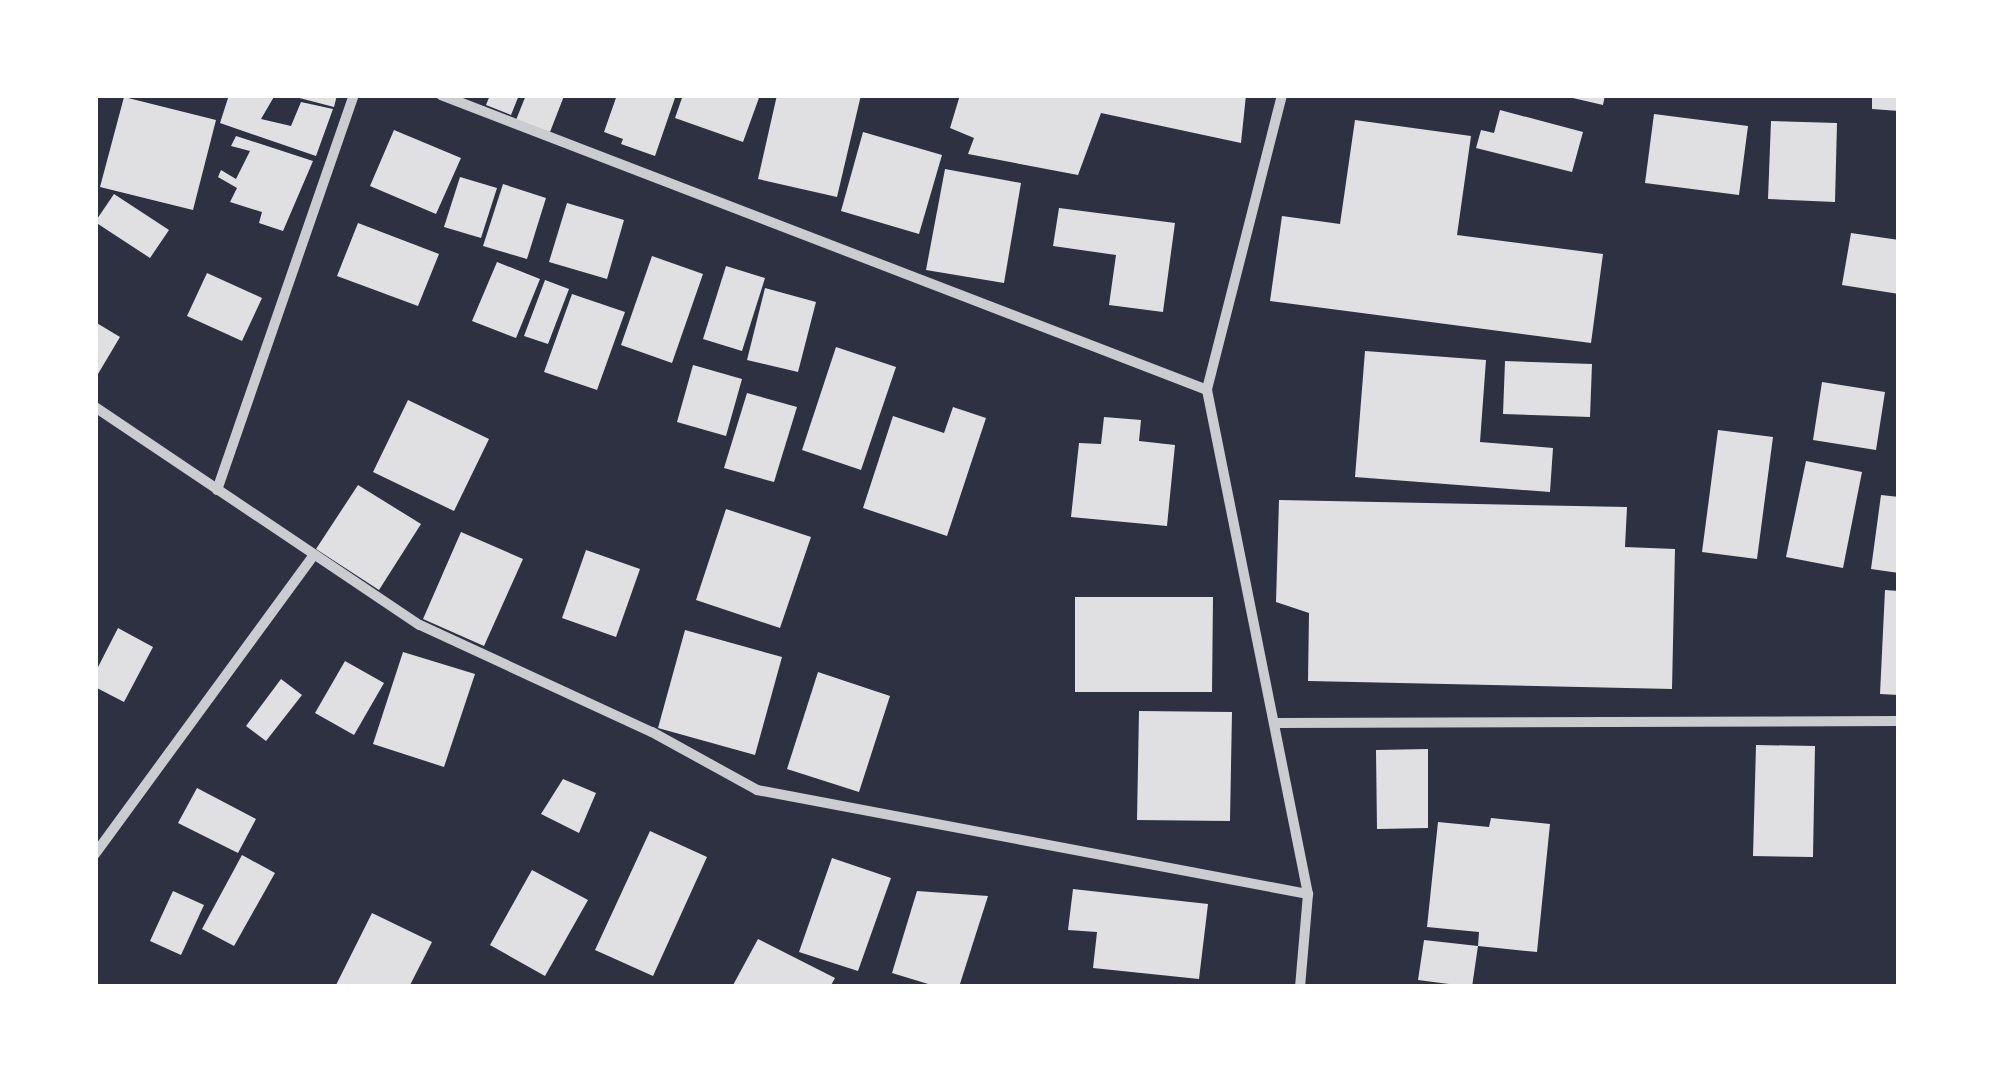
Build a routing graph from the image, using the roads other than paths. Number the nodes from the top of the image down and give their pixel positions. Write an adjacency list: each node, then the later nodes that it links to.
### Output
1 (354, 95): 6 (street)
2 (441, 95): 4 (street)
3 (1282, 95): 4 (street)
4 (1207, 390): 9 (street)
5 (95, 407): 6 (street)
6 (217, 490): 7 (street)
7 (313, 556): 10 (street); 11 (street)
8 (1899, 721): 9 (street)
9 (1274, 723): 11 (street)
10 (95, 854)
11 (1308, 894): 12 (street)
12 (1300, 987)

